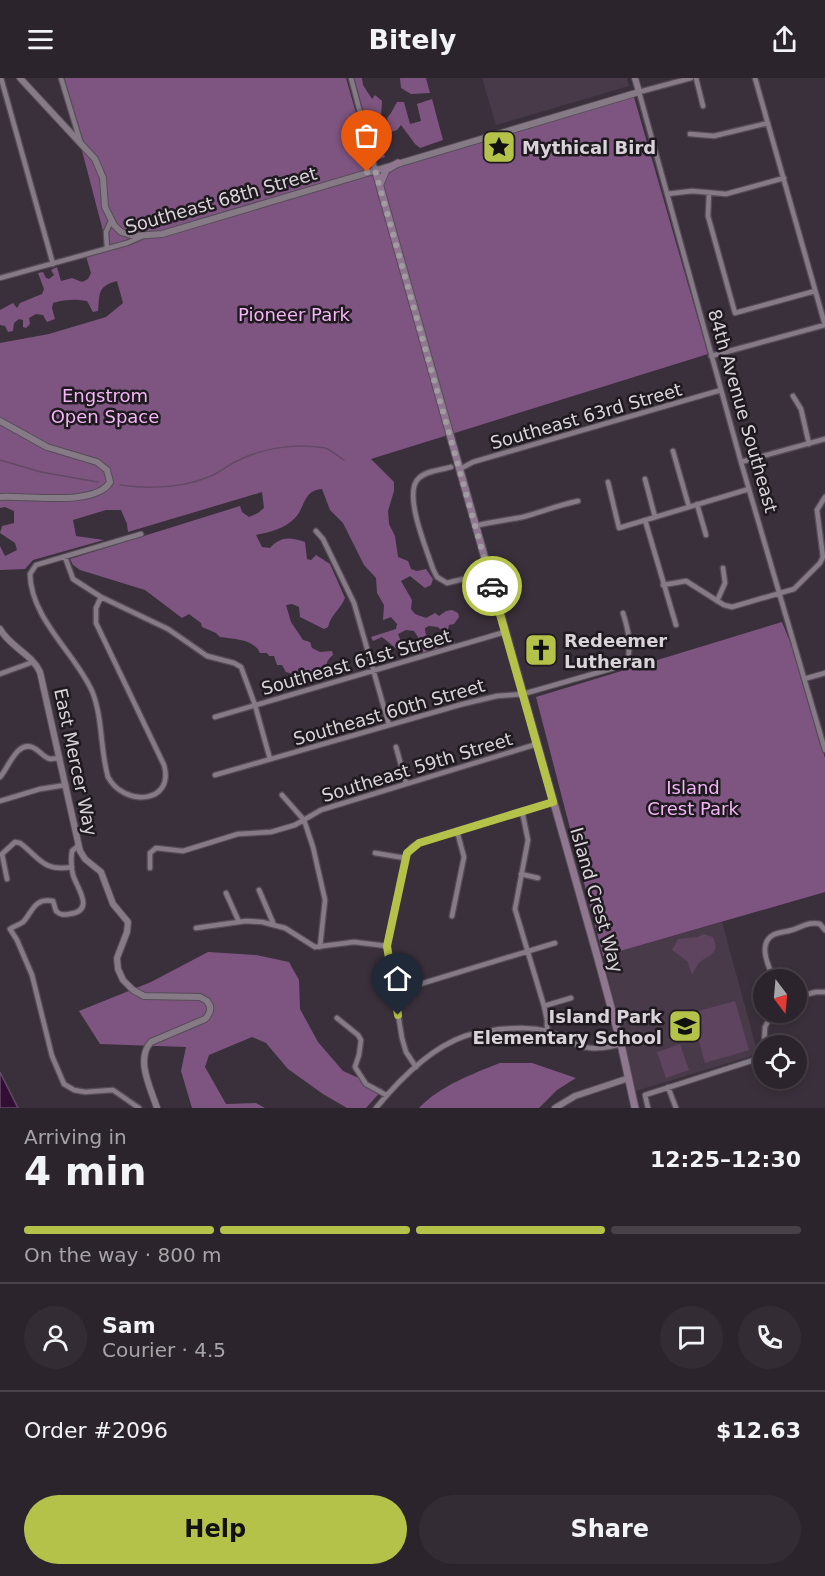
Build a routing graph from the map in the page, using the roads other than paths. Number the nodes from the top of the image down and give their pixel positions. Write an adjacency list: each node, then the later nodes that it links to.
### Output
1 (1, 78): 22 (street)
2 (20, 78): 12 (street)
3 (61, 78): 12 (street)
4 (351, 78): 14 (street, Island Crest Way)
5 (635, 78): 8 (street, 84th Avenue Southeast)
6 (694, 78): 8 (street, Southeast 68th Street); 9 (street)
7 (755, 78): 10 (street)
8 (639, 92): 13 (street, Southeast 68th Street); 17 (street, 84th Avenue Southeast)
9 (703, 106)
10 (768, 123): 11 (street); 15 (street)
11 (690, 134)
12 (81, 144): 19 (street)
13 (398, 163): 14 (street, Southeast 68th Street); 16 (main road)
14 (375, 170): 16 (main road, Island Crest Way); 20 (street, Southeast 68th Street)
15 (784, 178): 18 (street); 24 (street)
16 (380, 186): 35 (main road, Island Crest Way)
17 (667, 194): 18 (street); 26 (street, 84th Avenue Southeast)
18 (709, 194): 24 (street)
19 (111, 221): 20 (street); 21 (street)
20 (141, 237): 21 (street, Southeast 68th Street)
21 (107, 248): 22 (street, Southeast 68th Street)
22 (53, 264): 23 (street, Southeast 68th Street)
23 (0, 278)
24 (815, 291): 25 (street)
25 (825, 325): 26 (street)
26 (711, 356): 27 (street, 84th Avenue Southeast)
27 (721, 390): 33 (street, 84th Avenue Southeast); 35 (street, Southeast 63rd Street)
28 (793, 396): 31 (street)
29 (0, 421): 39 (street)
30 (825, 439): 31 (street)
31 (809, 444): 33 (street)
32 (673, 451): 43 (street)
33 (741, 462): 38 (street, 84th Avenue Southeast)
34 (451, 467): 52 (street)
35 (459, 469): 46 (main road, Island Crest Way)
36 (645, 479): 44 (street)
37 (608, 482): 45 (street)
38 (749, 489): 42 (street); 54 (street, 84th Avenue Southeast)
39 (0, 497)
40 (825, 497): 54 (street)
41 (579, 501): 46 (street)
42 (697, 504): 43 (street); 49 (street)
43 (689, 507): 44 (street)
44 (655, 517): 45 (street)
45 (645, 520): 53 (street)
46 (475, 526): 52 (main road, Island Crest Way)
47 (316, 531): 62 (street)
48 (141, 534): 50 (street)
49 (706, 535)
50 (65, 557): 55 (street); 55 (street)
51 (723, 568): 56 (street)
52 (488, 573): 60 (main road, Island Crest Way)
53 (663, 585): 56 (street); 58 (street)
54 (778, 594): 56 (street); 65 (street, 84th Avenue Southeast)
55 (101, 597): 67 (street)
56 (717, 601)
57 (623, 613): 66 (street, Southeast 60th Street)
58 (676, 625)
59 (0, 629): 61 (street, East Mercer Way)
60 (505, 632): 62 (street, Southeast 61st Street); 66 (main road, Island Crest Way)
61 (33, 662): 64 (street); 73 (street, East Mercer Way)
62 (374, 671): 67 (street, Southeast 61st Street); 69 (street)
63 (825, 673): 65 (street)
64 (0, 674)
65 (804, 679): 72 (street, 84th Avenue Southeast)
66 (523, 694): 69 (street, Southeast 60th Street); 70 (main road, Island Crest Way)
67 (255, 705): 68 (street, Southeast 61st Street); 74 (street)
68 (214, 717)
69 (389, 725): 74 (street, Southeast 60th Street)
70 (537, 744): 77 (street, Southeast 59th Street); 81 (main road, Island Crest Way)
71 (396, 747): 77 (street)
72 (825, 750)
73 (60, 758): 76 (street); 78 (street, East Mercer Way)
74 (270, 759): 75 (street, Southeast 60th Street)
75 (215, 775)
76 (0, 777)
77 (406, 783): 83 (street, Southeast 59th Street)
78 (66, 785): 80 (street); 85 (street, East Mercer Way)
79 (282, 795): 83 (street)
80 (0, 801)
81 (553, 802): 82 (street); 112 (main road, Island Crest Way)
82 (522, 811): 84 (street); 90 (street)
83 (304, 820): 89 (street, Southeast 59th Street); 102 (street)
84 (457, 831): 87 (street); 95 (street)
85 (78, 846): 88 (street); 119 (street, East Mercer Way)
86 (375, 854): 87 (street)
87 (405, 858): 101 (street)
88 (72, 867): 92 (street); 118 (street)
89 (150, 868)
90 (521, 874): 91 (street); 103 (street)
91 (538, 878)
92 (7, 879)
93 (259, 890): 97 (street)
94 (226, 893): 96 (street)
95 (452, 916)
96 (239, 922): 97 (street); 98 (street)
97 (274, 924): 102 (street)
98 (196, 928)
99 (825, 930): 104 (street)
100 (555, 943): 103 (street)
101 (387, 946): 102 (street); 105 (street)
102 (320, 947)
103 (527, 951): 105 (street); 109 (street)
104 (770, 969)
105 (394, 992): 114 (street)
106 (825, 992): 107 (street)
107 (807, 994)
108 (571, 998): 109 (street)
109 (544, 1006): 111 (street)
110 (337, 1018): 117 (street)
111 (546, 1031): 112 (street); 114 (street)
112 (621, 1044): 115 (main road, Island Crest Way)
113 (753, 1061): 116 (street)
114 (416, 1067): 117 (street)
115 (629, 1078): 121 (street); 122 (main road, Island Crest Way)
116 (668, 1087): 123 (street); 124 (street)
117 (386, 1095): 120 (street)
118 (139, 1108)
119 (157, 1108)
120 (376, 1108)
121 (555, 1108)
122 (635, 1108)
123 (648, 1108)
124 (676, 1108)

